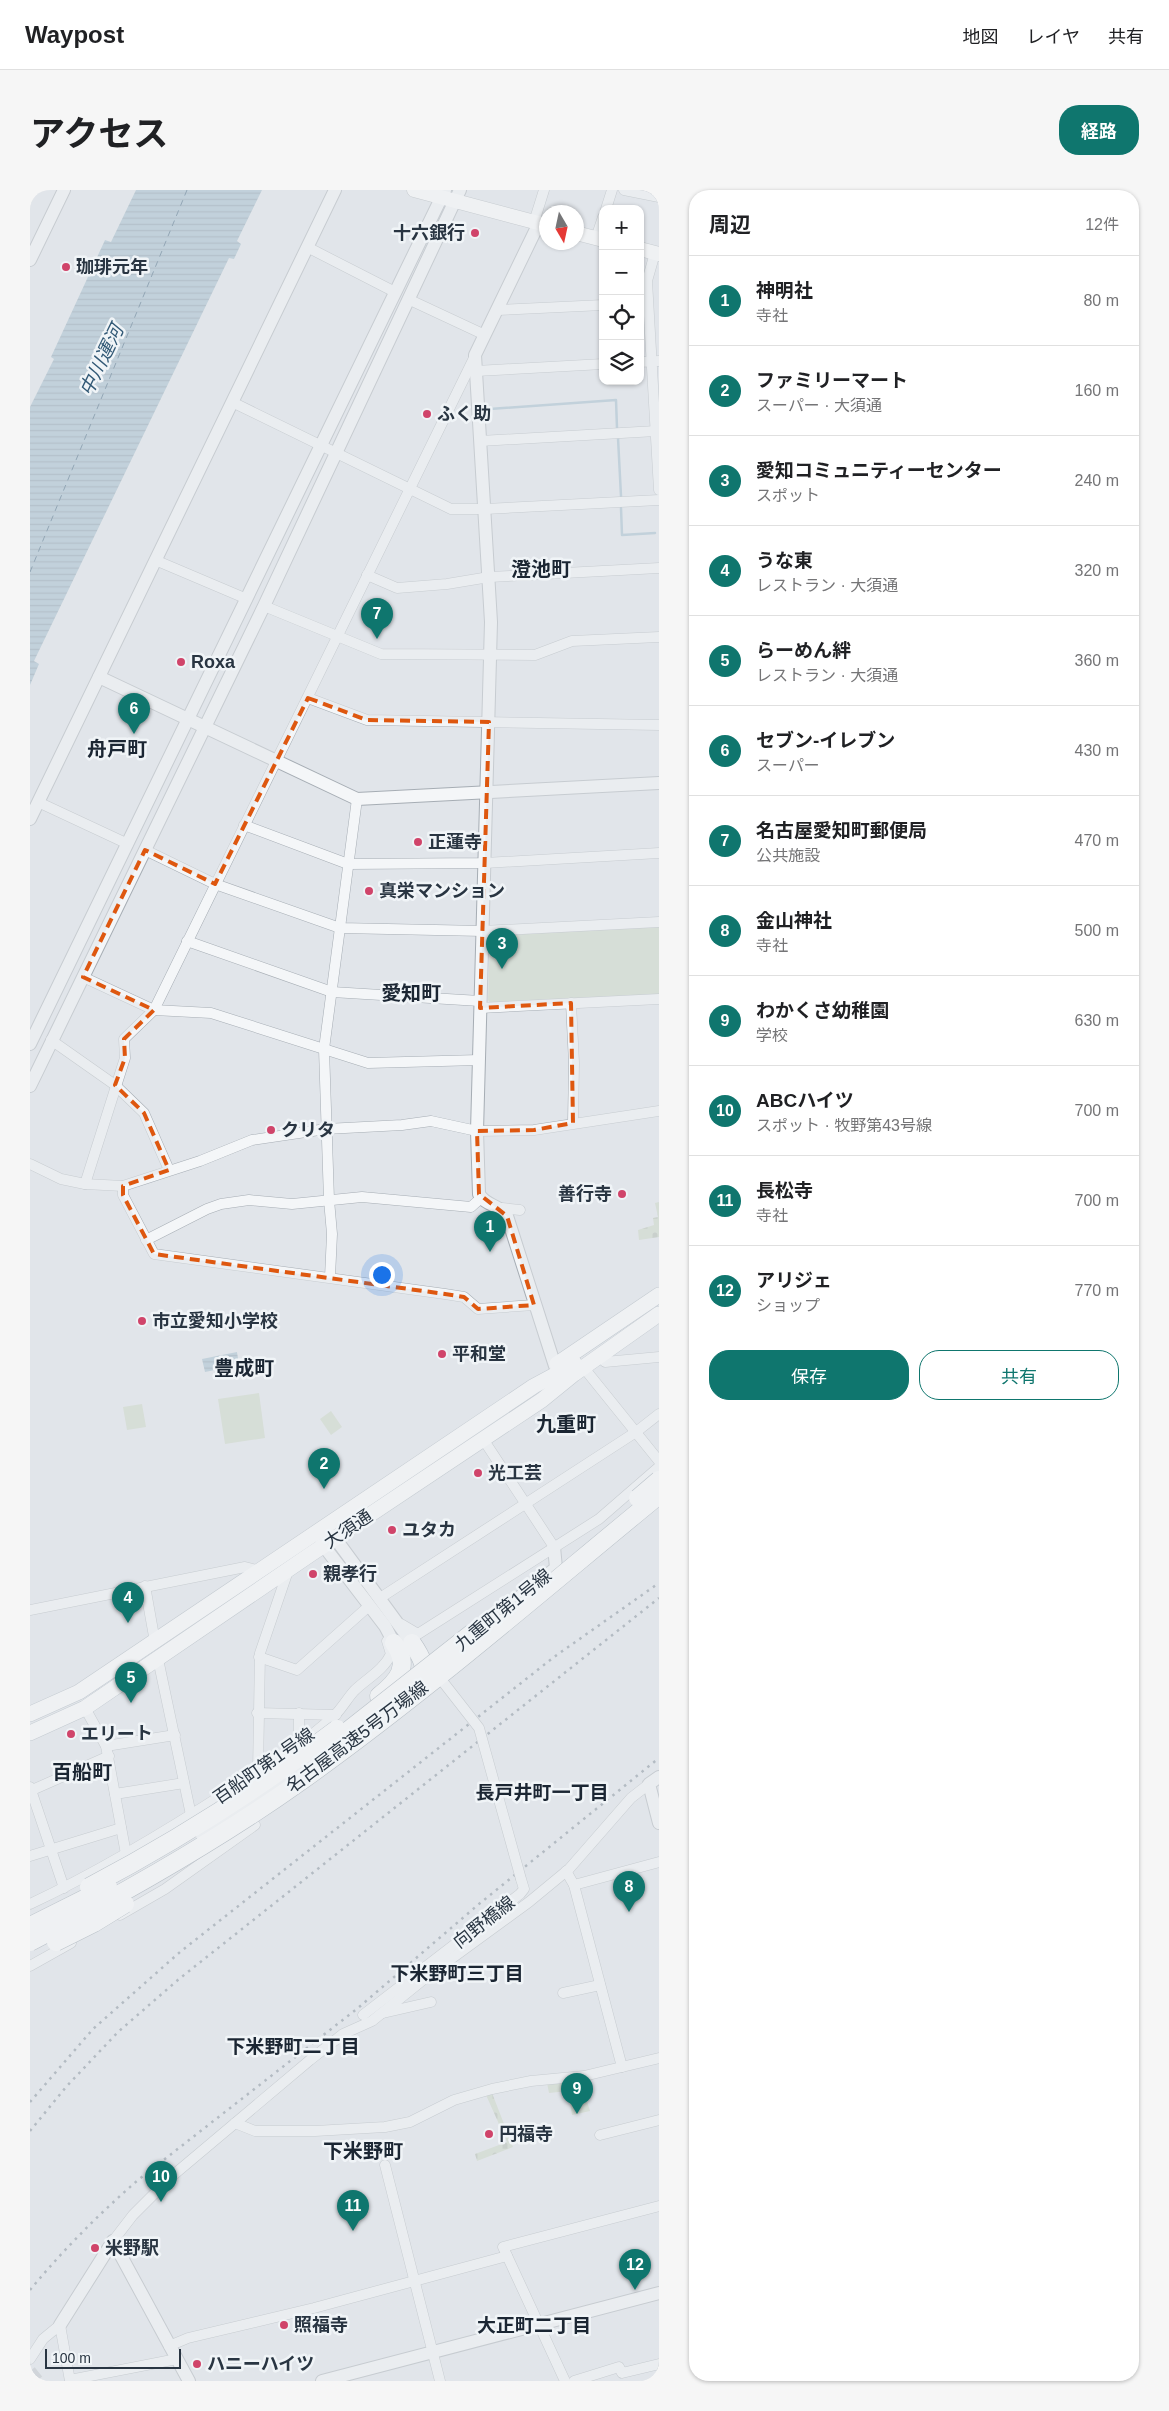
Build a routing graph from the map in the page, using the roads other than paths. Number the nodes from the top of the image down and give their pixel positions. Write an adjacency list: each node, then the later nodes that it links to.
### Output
1 (64, 190): 19 (street)
2 (335, 190): 16 (street)
3 (414, 190): 7 (main road)
4 (544, 190): 10 (street)
5 (612, 190): 11 (street)
6 (624, 190): 9 (street)
7 (443, 194): 8 (main road); 20 (street)
8 (458, 195): 12 (main road); 21 (street)
9 (659, 197)
10 (542, 205)
11 (607, 205)
12 (539, 223)
13 (539, 225): 24 (street)
14 (584, 235): 15 (main road)
15 (599, 239)
16 (307, 247): 20 (street); 30 (street)
17 (643, 250): 18 (main road)
18 (657, 254): 22 (street)
19 (30, 260)
20 (395, 292): 33 (street)
21 (410, 300): 25 (street); 34 (street)
22 (644, 302): 27 (street)
23 (599, 305): 24 (street)
24 (497, 310): 25 (street)
25 (485, 334): 26 (street)
26 (475, 356): 29 (street); 35 (street)
27 (655, 361): 31 (street)
28 (599, 364): 29 (street)
29 (476, 371): 32 (street)
30 (232, 402): 33 (street); 39 (street)
31 (656, 431): 32 (street); 36 (street)
32 (480, 441): 38 (street)
33 (322, 444): 34 (street); 43 (street)
34 (336, 452): 35 (street); 44 (street)
35 (409, 488): 38 (street); 41 (street)
36 (659, 490)
37 (659, 500): 38 (street)
38 (485, 509): 42 (street)
39 (155, 560): 43 (street); 48 (street)
40 (659, 568): 42 (street)
41 (367, 575): 42 (street); 45 (street)
42 (489, 577): 47 (street)
43 (247, 599): 50 (street)
44 (264, 606): 45 (street); 52 (street)
45 (337, 636): 47 (street); 49 (street)
46 (659, 637): 47 (street)
47 (491, 654): 51 (street)
48 (99, 677): 50 (street); 58 (street)
49 (308, 698): 51 (street); 54 (street)
50 (189, 718): 52 (street); 61 (street)
51 (489, 722): 53 (street); 56 (street)
52 (204, 725): 54 (street); 62 (street)
53 (659, 725)
54 (276, 760): 57 (street); 60 (street)
55 (659, 783): 56 (street)
56 (487, 792): 57 (street); 64 (street)
57 (357, 799): 65 (street)
58 (38, 802): 59 (street); 61 (street)
59 (30, 819)
60 (244, 825): 65 (street); 66 (street)
61 (128, 844): 77 (street)
62 (145, 850): 66 (street); 71 (street)
63 (659, 853): 64 (street)
64 (484, 863): 65 (street); 69 (street)
65 (348, 864): 68 (street)
66 (215, 884): 68 (street); 70 (street)
67 (659, 922): 69 (street)
68 (340, 928): 69 (street); 72 (street)
69 (482, 931): 75 (street)
70 (187, 941): 72 (street); 76 (street)
71 (82, 977): 76 (street); 78 (street)
72 (332, 992): 75 (street); 79 (street)
73 (659, 999): 74 (street)
74 (572, 1003): 75 (street); 84 (street)
75 (480, 1004): 80 (street)
76 (154, 1010): 79 (street); 81 (street)
77 (31, 1038)
78 (51, 1040): 81 (street); 82 (street)
79 (324, 1049): 80 (street); 85 (street)
80 (479, 1060): 86 (street)
81 (115, 1085): 88 (street); 89 (street)
82 (30, 1086)
83 (659, 1111): 84 (street)
84 (573, 1123): 86 (street)
85 (326, 1129): 86 (street); 88 (street); 92 (street)
86 (476, 1131): 91 (street)
87 (30, 1164): 89 (street)
88 (169, 1170): 90 (street)
89 (85, 1184): 90 (street)
90 (123, 1186): 95 (street)
91 (481, 1198): 92 (street); 93 (street)
92 (329, 1200): 95 (street); 96 (street)
93 (502, 1208): 94 (street); 98 (street)
94 (520, 1210)
95 (146, 1240): 96 (street)
96 (330, 1277): 98 (street)
97 (659, 1295): 104 (main road)
98 (534, 1304): 104 (street)
99 (659, 1307): 104 (main road)
100 (659, 1314): 104 (main road)
101 (659, 1326): 103 (main road)
102 (659, 1357): 103 (street)
103 (605, 1362): 104 (main road)
104 (572, 1370): 106 (street); 107 (main road, 大須通); 113 (main road, 大須通)
105 (659, 1414): 106 (street)
106 (636, 1432): 108 (street); 112 (street)
107 (483, 1439): 112 (street); 114 (main road, 大須通)
108 (659, 1461)
109 (659, 1467): 115 (street)
110 (659, 1480): 159 (highway, 名古屋高速5号万場線, bridge)
111 (659, 1495): 160 (highway, 名古屋高速5号万場線, bridge)
112 (525, 1503): 115 (street); 119 (street)
113 (319, 1530): 114 (street); 117 (main road, 大須通)
114 (329, 1541): 116 (main road, 大須通); 119 (street); 120 (street)
115 (555, 1552): 122 (street); 128 (street, 九重町第1号線, bridge)
116 (289, 1568): 126 (street); 127 (main road, 大須通)
117 (260, 1572): 118 (street); 123 (main road, 大須通)
118 (145, 1586): 121 (street); 123 (street)
119 (380, 1598): 122 (street)
120 (369, 1606): 122 (street); 126 (street)
121 (30, 1610)
122 (391, 1623): 124 (street); 125 (street)
123 (155, 1642): 132 (main road, 大須通)
124 (412, 1643): 161 (highway, bridge)
125 (392, 1648): 133 (street, 百船町第1号線); 158 (highway, bridge)
126 (259, 1657): 130 (street)
127 (158, 1658): 129 (main road, 大須通); 135 (street)
128 (435, 1665): 148 (street, bridge); 167 (street, 向野橋線, bridge)
129 (85, 1708): 134 (main road, 大須通); 137 (street)
130 (258, 1712): 131 (street); 138 (street)
131 (299, 1713): 133 (street); 136 (street)
132 (30, 1714)
133 (336, 1715): 136 (street, 百船町第1号線)
134 (30, 1733)
135 (175, 1735): 137 (street); 140 (street)
136 (300, 1742): 138 (street, 百船町第1号線)
137 (108, 1751): 141 (street); 142 (street)
138 (258, 1772): 143 (street, 百船町第1号線)
139 (654, 1780): 144 (street); 153 (street)
140 (184, 1784): 142 (street); 143 (street)
141 (30, 1790): 149 (street)
142 (115, 1794): 146 (street)
143 (191, 1815): 147 (street, 百船町第1号線)
144 (659, 1823)
145 (255, 1825): 154 (street)
146 (121, 1828): 149 (street); 150 (street)
147 (169, 1828): 148 (street); 150 (street, 百船町第1号線)
148 (202, 1835): 154 (street)
149 (50, 1850): 151 (street); 156 (street)
150 (126, 1854): 156 (street, 百船町第1号線)
151 (30, 1856)
152 (659, 1862): 155 (street)
153 (566, 1871): 155 (street); 166 (street)
154 (190, 1872): 162 (street)
155 (574, 1885): 163 (street)
156 (64, 1888): 157 (street, 百船町第1号線)
157 (30, 1904)
158 (30, 1914)
159 (30, 1926)
160 (30, 1942)
161 (30, 1954)
162 (30, 1966)
163 (600, 1985): 164 (street); 169 (street)
164 (564, 1993)
165 (431, 2002): 166 (street)
166 (380, 2014): 171 (street)
167 (363, 2016)
168 (659, 2058): 169 (street)
169 (622, 2067): 171 (street)
170 (659, 2120): 172 (street)
171 (235, 2123): 175 (street)
172 (600, 2135)
173 (385, 2165): 177 (street)
174 (659, 2206): 176 (street)
175 (113, 2241): 179 (street); 181 (street)
176 (505, 2252): 177 (street); 180 (street)
177 (414, 2281): 181 (street); 182 (street)
178 (659, 2293): 180 (street)
179 (60, 2325): 183 (street); 186 (street)
180 (539, 2325): 182 (street); 190 (street)
181 (169, 2346): 184 (street)
182 (432, 2352): 188 (street); 189 (street)
183 (30, 2358)
184 (177, 2359): 186 (street); 187 (street)
185 (659, 2364): 191 (street)
186 (70, 2381)
187 (189, 2381)
188 (322, 2381)
189 (440, 2381)
190 (565, 2381)
191 (574, 2381)

